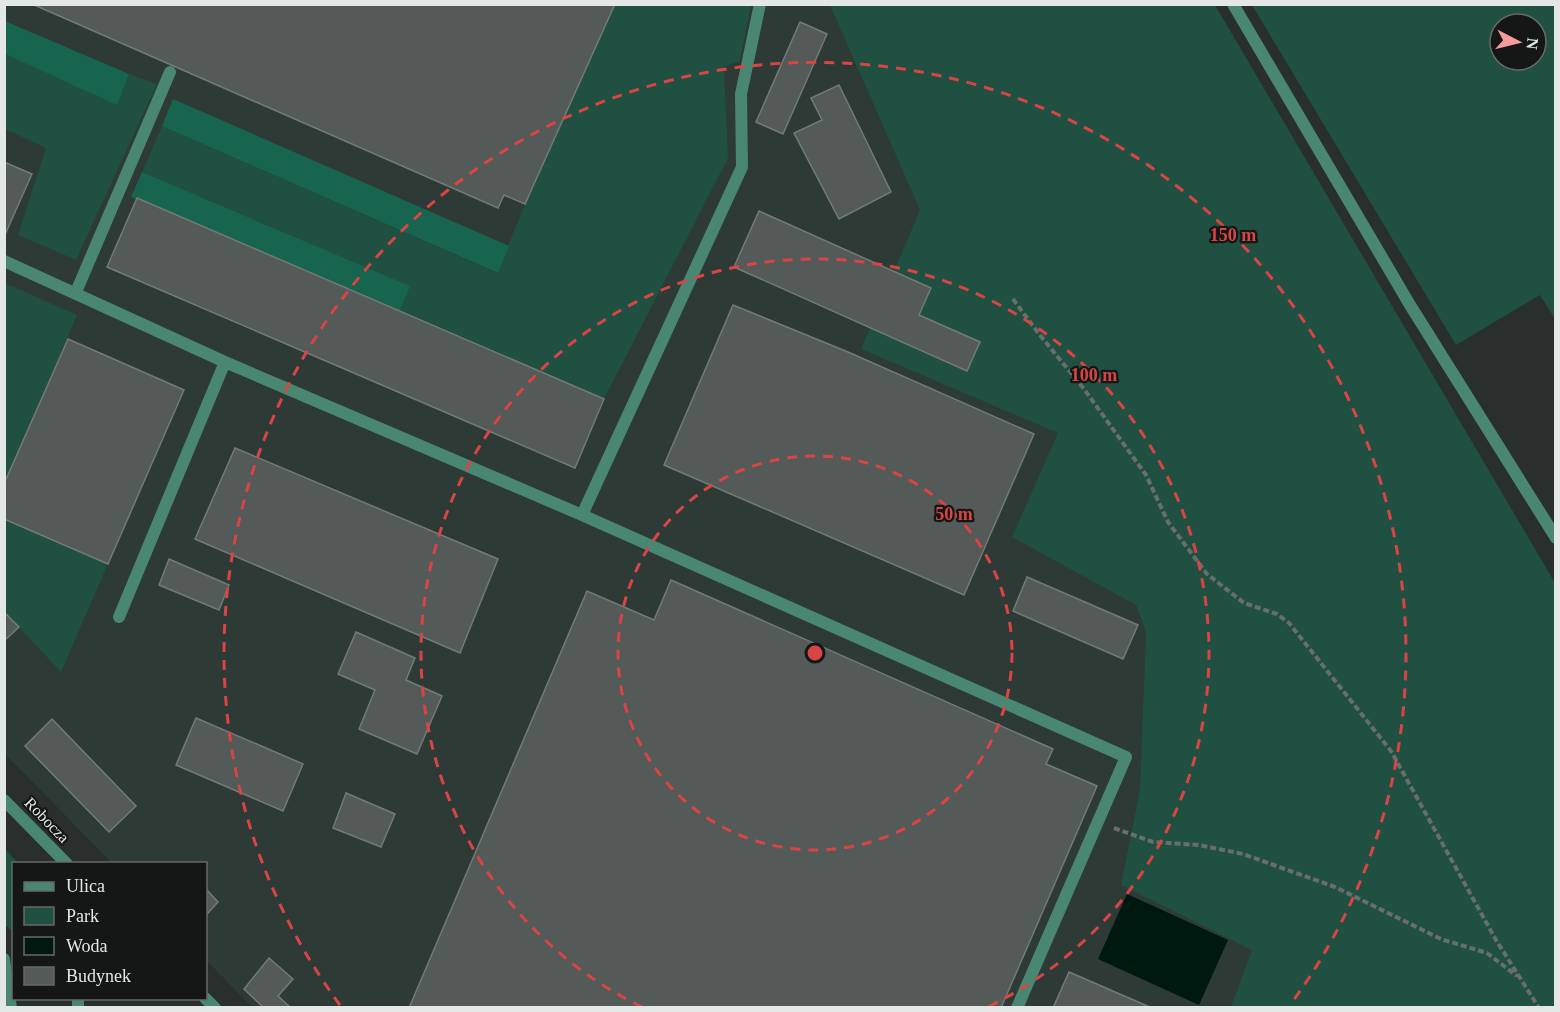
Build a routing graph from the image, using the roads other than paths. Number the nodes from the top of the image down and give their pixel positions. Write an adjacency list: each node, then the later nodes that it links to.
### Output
1 (760, 4): 7 (street)
2 (1233, 4): 8 (street)
3 (170, 72): 5 (street)
4 (4, 261): 5 (street)
5 (76, 292): 6 (street)
6 (225, 362): 7 (street); 9 (street)
7 (582, 515): 14 (street)
8 (1556, 538)
9 (119, 617)
10 (4, 800): 11 (street, Robocza)
11 (65, 862)
12 (4, 959): 13 (street)
13 (11, 1008)
14 (1017, 1008)

